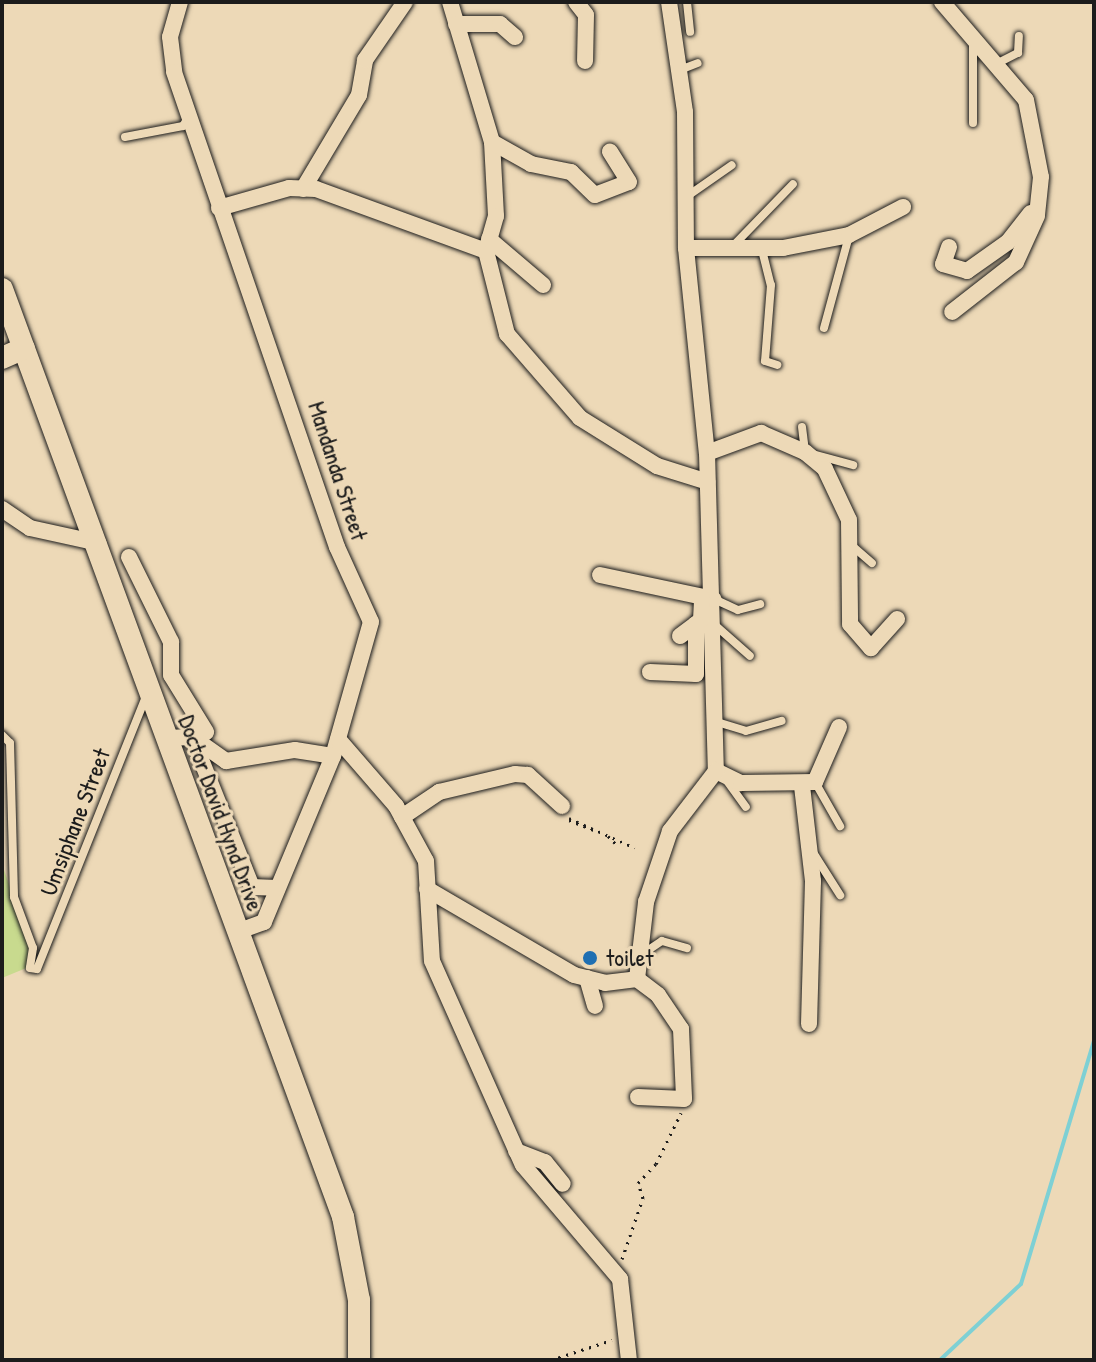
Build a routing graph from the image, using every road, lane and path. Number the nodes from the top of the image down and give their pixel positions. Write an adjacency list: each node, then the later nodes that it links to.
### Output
1 (180, 2): 17 (street, Mandanda Street)
2 (405, 2): 24 (street)
3 (450, 2): 8 (street)
4 (576, 2): 13 (street)
5 (669, 2): 16 (street)
6 (687, 2): 9 (lane)
7 (942, 2): 12 (street)
8 (456, 24): 11 (street); 20 (street)
9 (690, 32)
10 (1019, 36): 15 (lane)
11 (515, 37)
12 (973, 42): 15 (street); 18 (lane)
13 (585, 61)
14 (698, 63): 16 (lane)
15 (993, 65): 26 (street)
16 (677, 71): 25 (street)
17 (189, 115): 19 (lane); 28 (street, Mandanda Street)
18 (973, 123)
19 (125, 137)
20 (492, 142): 21 (street); 30 (street)
21 (610, 151)
22 (732, 165): 25 (lane)
23 (793, 184): 34 (lane)
24 (303, 189): 28 (street); 30 (street)
25 (689, 195): 32 (street)
26 (1041, 199): 31 (street); 37 (street)
27 (903, 207): 29 (street)
28 (219, 208): 68 (street, Mandanda Street)
29 (849, 235): 33 (street); 38 (lane)
30 (488, 245): 35 (street); 46 (street)
31 (949, 247)
32 (686, 248): 34 (street); 44 (street)
33 (762, 250): 34 (street); 41 (lane)
34 (726, 251)
35 (543, 285)
36 (2, 289): 39 (main road, Doctor David Hynd Drive)
37 (952, 312)
38 (824, 328)
39 (24, 348): 40 (main road); 49 (main road, Doctor David Hynd Drive)
40 (2, 358)
41 (777, 365)
42 (802, 427): 43 (lane)
43 (805, 452): 44 (street); 45 (lane); 48 (street)
44 (707, 453): 46 (street)
45 (853, 465)
46 (708, 482): 53 (street)
47 (2, 509): 49 (street)
48 (846, 541): 51 (lane); 55 (street)
49 (98, 543): 61 (main road, Doctor David Hynd Drive)
50 (129, 557): 66 (street)
51 (872, 563)
52 (600, 575): 53 (street)
53 (707, 598): 54 (lane); 56 (street); 57 (street)
54 (760, 604)
55 (897, 619)
56 (696, 624): 58 (street); 60 (street)
57 (716, 626): 59 (lane); 63 (street)
58 (680, 636)
59 (750, 656)
60 (650, 672)
61 (149, 688): 65 (lane, Umsiphane Street); 67 (main road, Doctor David Hynd Drive)
62 (782, 721): 63 (lane)
63 (717, 722): 70 (street)
64 (839, 727): 71 (street)
65 (2, 735)
66 (199, 735): 67 (street); 69 (street); 79 (street)
67 (166, 738): 82 (main road, Doctor David Hynd Drive)
68 (338, 739): 69 (street, Mandanda Street); 74 (street)
69 (333, 756): 79 (street, Mandanda Street)
70 (720, 774): 71 (street); 73 (lane); 84 (street)
71 (808, 784): 75 (lane); 76 (street)
72 (560, 807): 74 (street); 77 (path); 78 (path)
73 (746, 807)
74 (402, 817): 80 (street)
75 (840, 826)
76 (808, 843): 81 (lane); 88 (street)
77 (617, 845)
78 (635, 848)
79 (277, 888): 82 (street, Mandanda Street)
80 (427, 889): 85 (street); 91 (street)
81 (840, 895)
82 (236, 932): 95 (main road, Doctor David Hynd Drive)
83 (687, 948): 84 (lane)
84 (637, 958): 86 (street)
85 (587, 978): 86 (street); 87 (street)
86 (637, 979): 90 (street)
87 (595, 1006)
88 (809, 1024)
89 (638, 1097): 90 (street)
90 (684, 1099): 93 (path)
91 (516, 1151): 92 (street); 93 (street)
92 (563, 1184)
93 (614, 1272): 94 (street)
94 (626, 1327): 96 (path); 97 (street)
95 (359, 1360)
96 (551, 1360)
97 (629, 1360)

